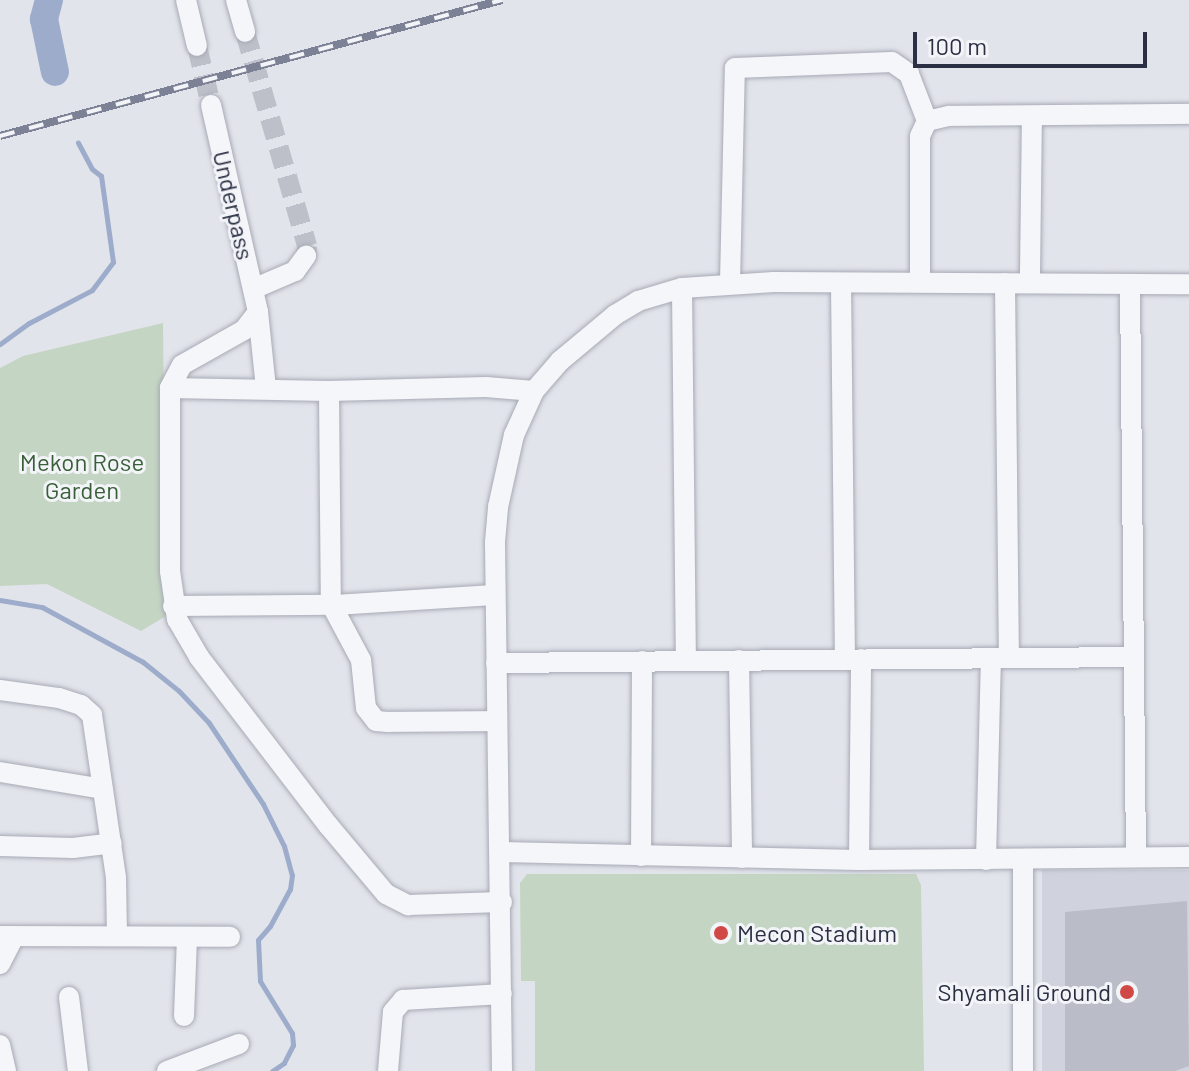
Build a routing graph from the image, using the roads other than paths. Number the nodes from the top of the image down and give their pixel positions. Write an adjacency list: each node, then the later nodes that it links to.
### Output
1 (186, 0): 4 (street)
2 (236, 0): 3 (street)
3 (245, 32)
4 (197, 46)
5 (211, 105): 18 (street, Underpass)
6 (1189, 114): 7 (street)
7 (1032, 117): 8 (street); 10 (street)
8 (927, 121): 11 (street); 12 (street)
9 (306, 256): 18 (street, Underpass)
10 (1030, 274)
11 (920, 282): 13 (street); 14 (street)
12 (730, 283): 13 (street); 17 (street)
13 (841, 283): 29 (street)
14 (1005, 283): 16 (street); 28 (street)
15 (1189, 284): 16 (street)
16 (1130, 285): 27 (street)
17 (682, 288): 23 (street); 32 (street)
18 (253, 289): 19 (street)
19 (258, 312): 20 (street); 21 (street)
20 (170, 388): 21 (street); 26 (street)
21 (266, 388): 22 (street)
22 (329, 391): 23 (street); 25 (street)
23 (534, 391): 24 (street)
24 (494, 595): 25 (street); 33 (street)
25 (331, 604): 26 (street); 35 (street)
26 (173, 606): 48 (street)
27 (1134, 657): 28 (street); 42 (street)
28 (1000, 658): 29 (street); 46 (street)
29 (853, 659): 30 (street); 45 (street)
30 (739, 660): 32 (street); 44 (street)
31 (642, 661): 32 (street); 33 (street); 41 (street)
32 (686, 661)
33 (496, 663): 35 (street)
34 (0, 690): 37 (street)
35 (497, 721): 40 (street)
36 (0, 772): 37 (street)
37 (103, 789): 38 (street)
38 (112, 843): 39 (street); 50 (street)
39 (0, 846)
40 (501, 852): 41 (street); 48 (street)
41 (641, 856): 44 (street)
42 (1136, 857): 43 (street); 47 (street)
43 (1189, 857)
44 (742, 858): 45 (street)
45 (859, 860): 46 (street)
46 (986, 860): 47 (street)
47 (1023, 860): 64 (street)
48 (502, 902): 54 (street)
49 (7, 936): 50 (street); 53 (street)
50 (117, 936): 51 (street)
51 (187, 937): 52 (street); 56 (street)
52 (230, 937)
53 (0, 964)
54 (502, 994): 62 (street); 63 (street)
55 (69, 997): 60 (street)
56 (184, 1016)
57 (1, 1041): 59 (street)
58 (239, 1044): 61 (street)
59 (6, 1071)
60 (78, 1071)
61 (167, 1071)
62 (388, 1071)
63 (502, 1071)
64 (1023, 1071)

